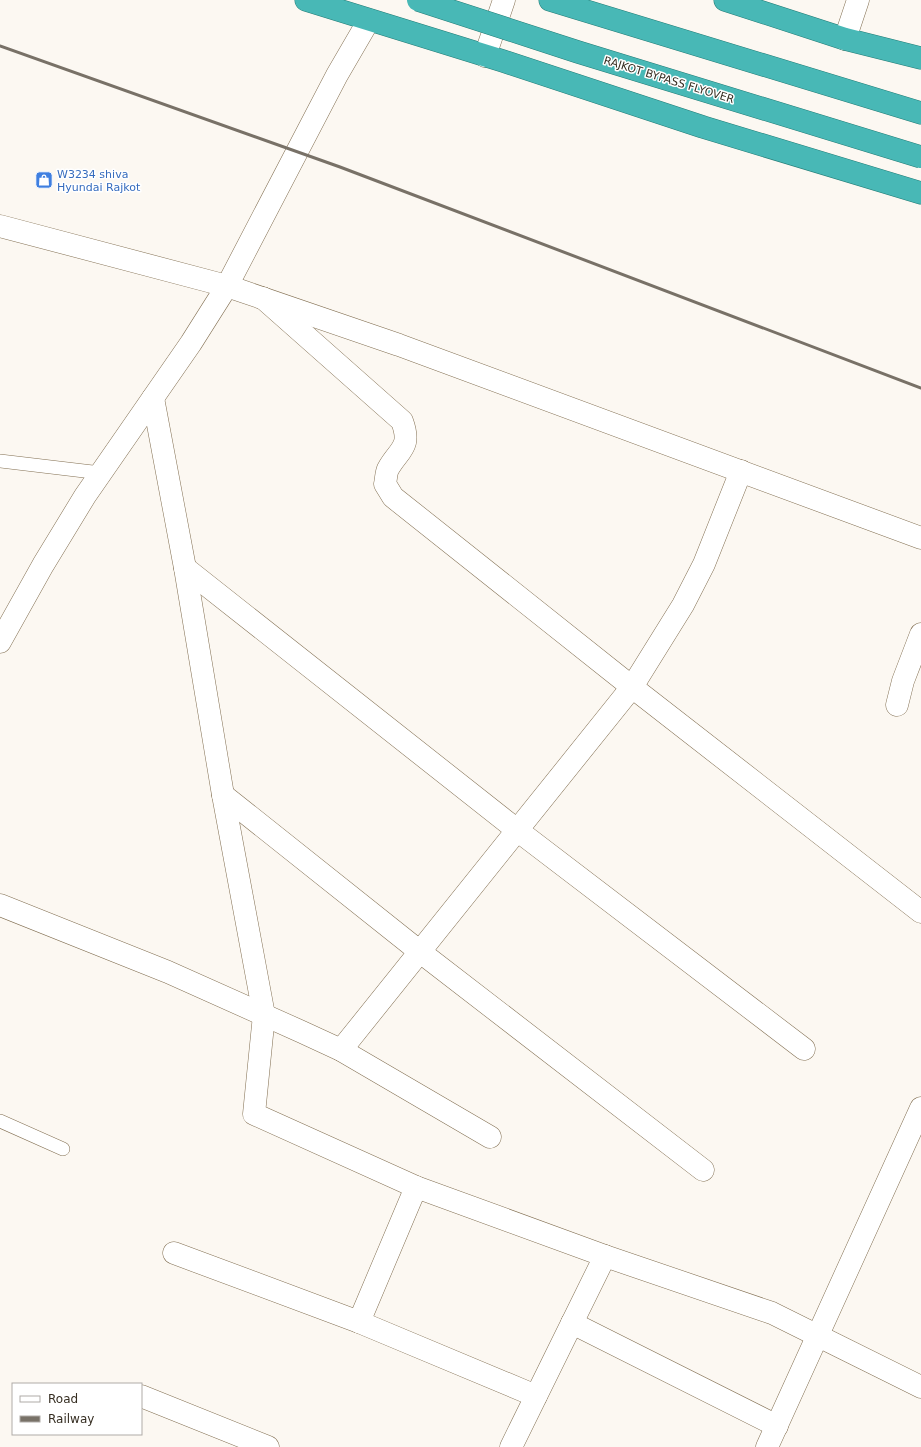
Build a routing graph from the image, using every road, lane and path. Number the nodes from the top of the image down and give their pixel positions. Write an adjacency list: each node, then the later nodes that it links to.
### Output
1 (306, 0): 7 (highway)
2 (418, 0): 12 (highway, RAJKOT BYPASS FLYOVER, bridge)
3 (504, 0): 9 (street)
4 (550, 0): 11 (highway)
5 (725, 0): 8 (highway)
6 (858, 0): 8 (street)
7 (369, 20): 9 (highway); 15 (street)
8 (845, 39): 10 (highway)
9 (485, 56): 13 (highway)
10 (921, 58)
11 (921, 113)
12 (921, 157)
13 (921, 193)
14 (0, 226): 15 (street)
15 (227, 286): 16 (street); 17 (street)
16 (263, 298): 19 (street); 25 (street)
17 (153, 398): 20 (street); 22 (street)
18 (0, 461): 20 (lane)
19 (741, 471): 21 (street); 25 (street)
20 (101, 473): 24 (street)
21 (921, 538)
22 (185, 568): 27 (street); 28 (street)
23 (921, 634): 26 (street)
24 (0, 642)
25 (632, 687): 28 (street); 30 (street)
26 (898, 705)
27 (223, 794): 31 (street); 32 (street)
28 (517, 830): 31 (street); 33 (street)
29 (0, 905): 32 (street)
30 (921, 912)
31 (419, 951): 34 (street); 39 (street)
32 (264, 1015): 34 (street); 40 (street)
33 (804, 1049)
34 (341, 1050): 37 (street)
35 (921, 1108): 45 (street)
36 (0, 1121): 38 (lane)
37 (490, 1137)
38 (63, 1149)
39 (702, 1170)
40 (416, 1187): 42 (street); 43 (street)
41 (174, 1253): 43 (street)
42 (605, 1256): 44 (street); 45 (street)
43 (359, 1322): 48 (street)
44 (572, 1323): 48 (street); 49 (street)
45 (818, 1336): 46 (street); 49 (street)
46 (921, 1387)
47 (142, 1396): 50 (street)
48 (536, 1396): 51 (street)
49 (777, 1426): 52 (street)
50 (268, 1447)
51 (511, 1447)
52 (767, 1447)

